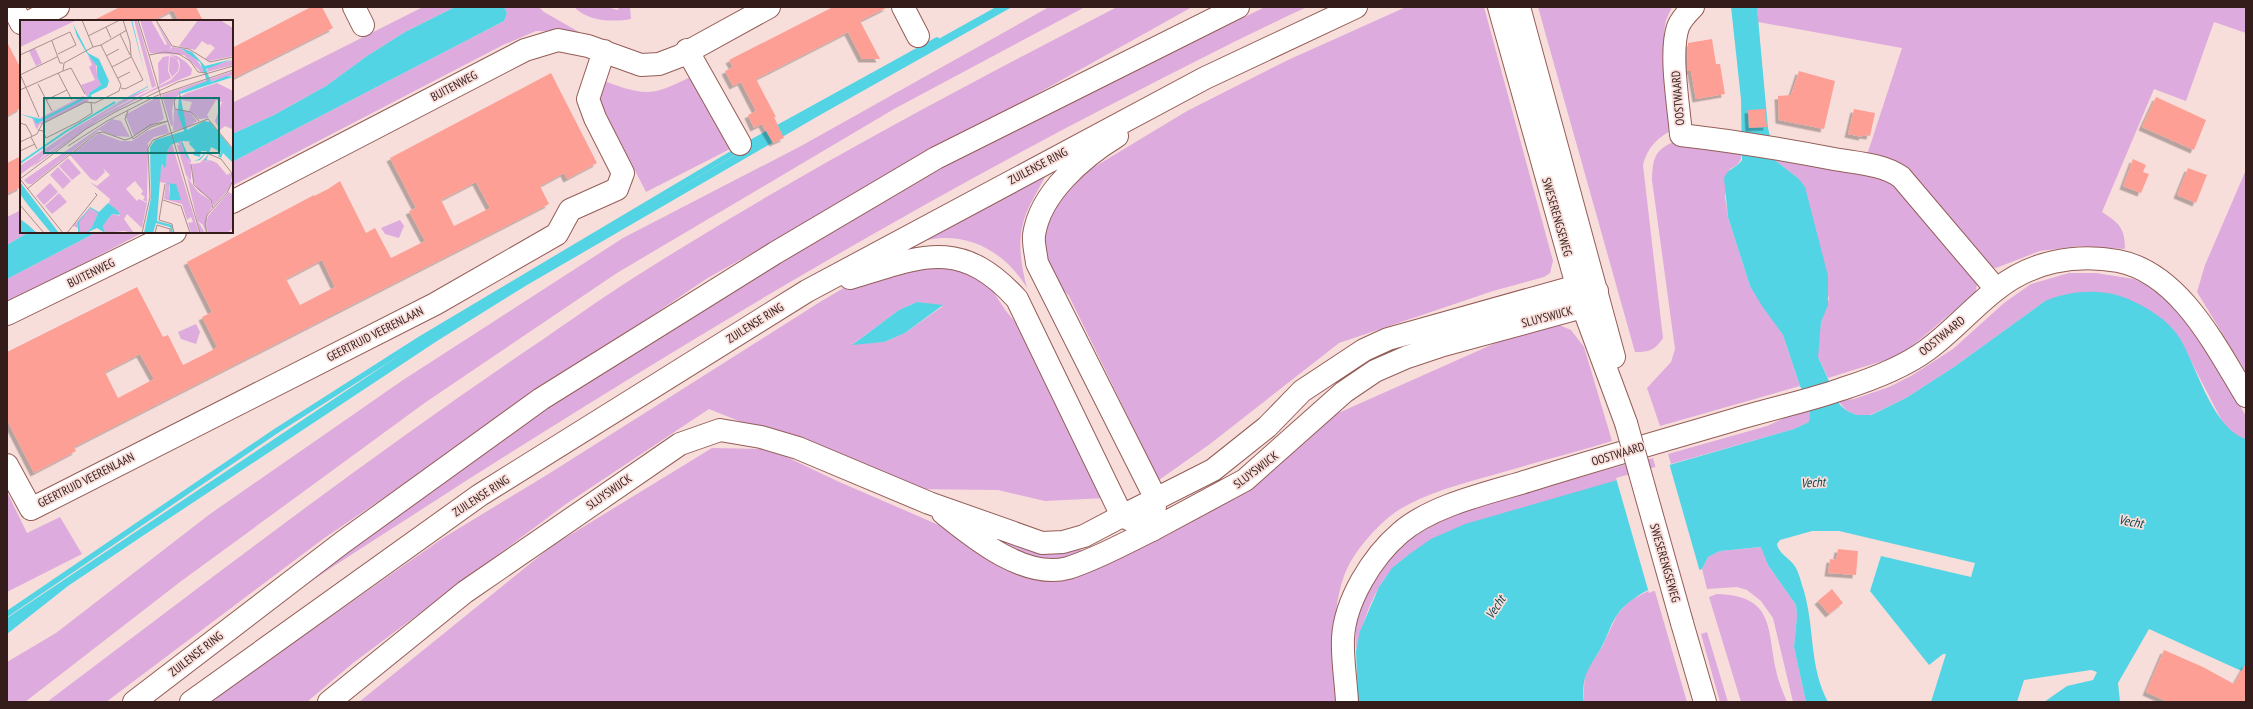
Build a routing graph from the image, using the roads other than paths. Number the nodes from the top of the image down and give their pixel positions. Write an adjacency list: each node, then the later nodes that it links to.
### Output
1 (13, 7): 11 (main road)
2 (58, 7): 10 (main road)
3 (769, 7): 13 (main road, BUITENWEG)
4 (903, 7): 12 (main road)
5 (1238, 7): 31 (main road, ZUILENSE RING)
6 (1356, 7): 15 (main road, ZUILENSE RING)
7 (1499, 7): 19 (main road, SWESERENGSEWEG)
8 (1519, 7): 19 (main road, SWESERENGSEWEG)
9 (1693, 7): 20 (main road, OOSTWAARD)
10 (33, 20)
11 (20, 21)
12 (918, 36)
13 (687, 50): 14 (main road, BUITENWEG); 16 (main road)
14 (604, 51): 17 (main road, BUITENWEG); 26 (main road, GEERTRUID VEERENLAAN)
15 (1205, 78): 21 (main road, ZUILENSE RING); 27 (main road)
16 (740, 144)
17 (233, 201)
18 (173, 233): 23 (main road, BUITENWEG)
19 (1587, 289): 22 (main road, SWESERENGSEWEG); 25 (main road, SWESERENGSEWEG); 27 (main road, SLUYSWIJCK)
20 (1996, 289): 24 (main road, OOSTWAARD); 34 (main road, OOSTWAARD)
21 (807, 291): 29 (main road); 32 (main road, ZUILENSE RING)
22 (1582, 307): 25 (main road, SWESERENGSEWEG); 30 (main road, SLUYSWIJCK)
23 (7, 314)
24 (2246, 396)
25 (1626, 423): 35 (main road, SWESERENGSEWEG, bridge)
26 (7, 465)
27 (1156, 499): 29 (main road, SLUYSWIJCK); 30 (main road)
28 (929, 503): 29 (main road, SLUYSWIJCK); 30 (main road, SLUYSWIJCK); 33 (main road, SLUYSWIJCK)
29 (1122, 516): 30 (main road)
30 (1152, 530)
31 (134, 702)
32 (191, 702)
33 (329, 702)
34 (1348, 702)
35 (1704, 702)

